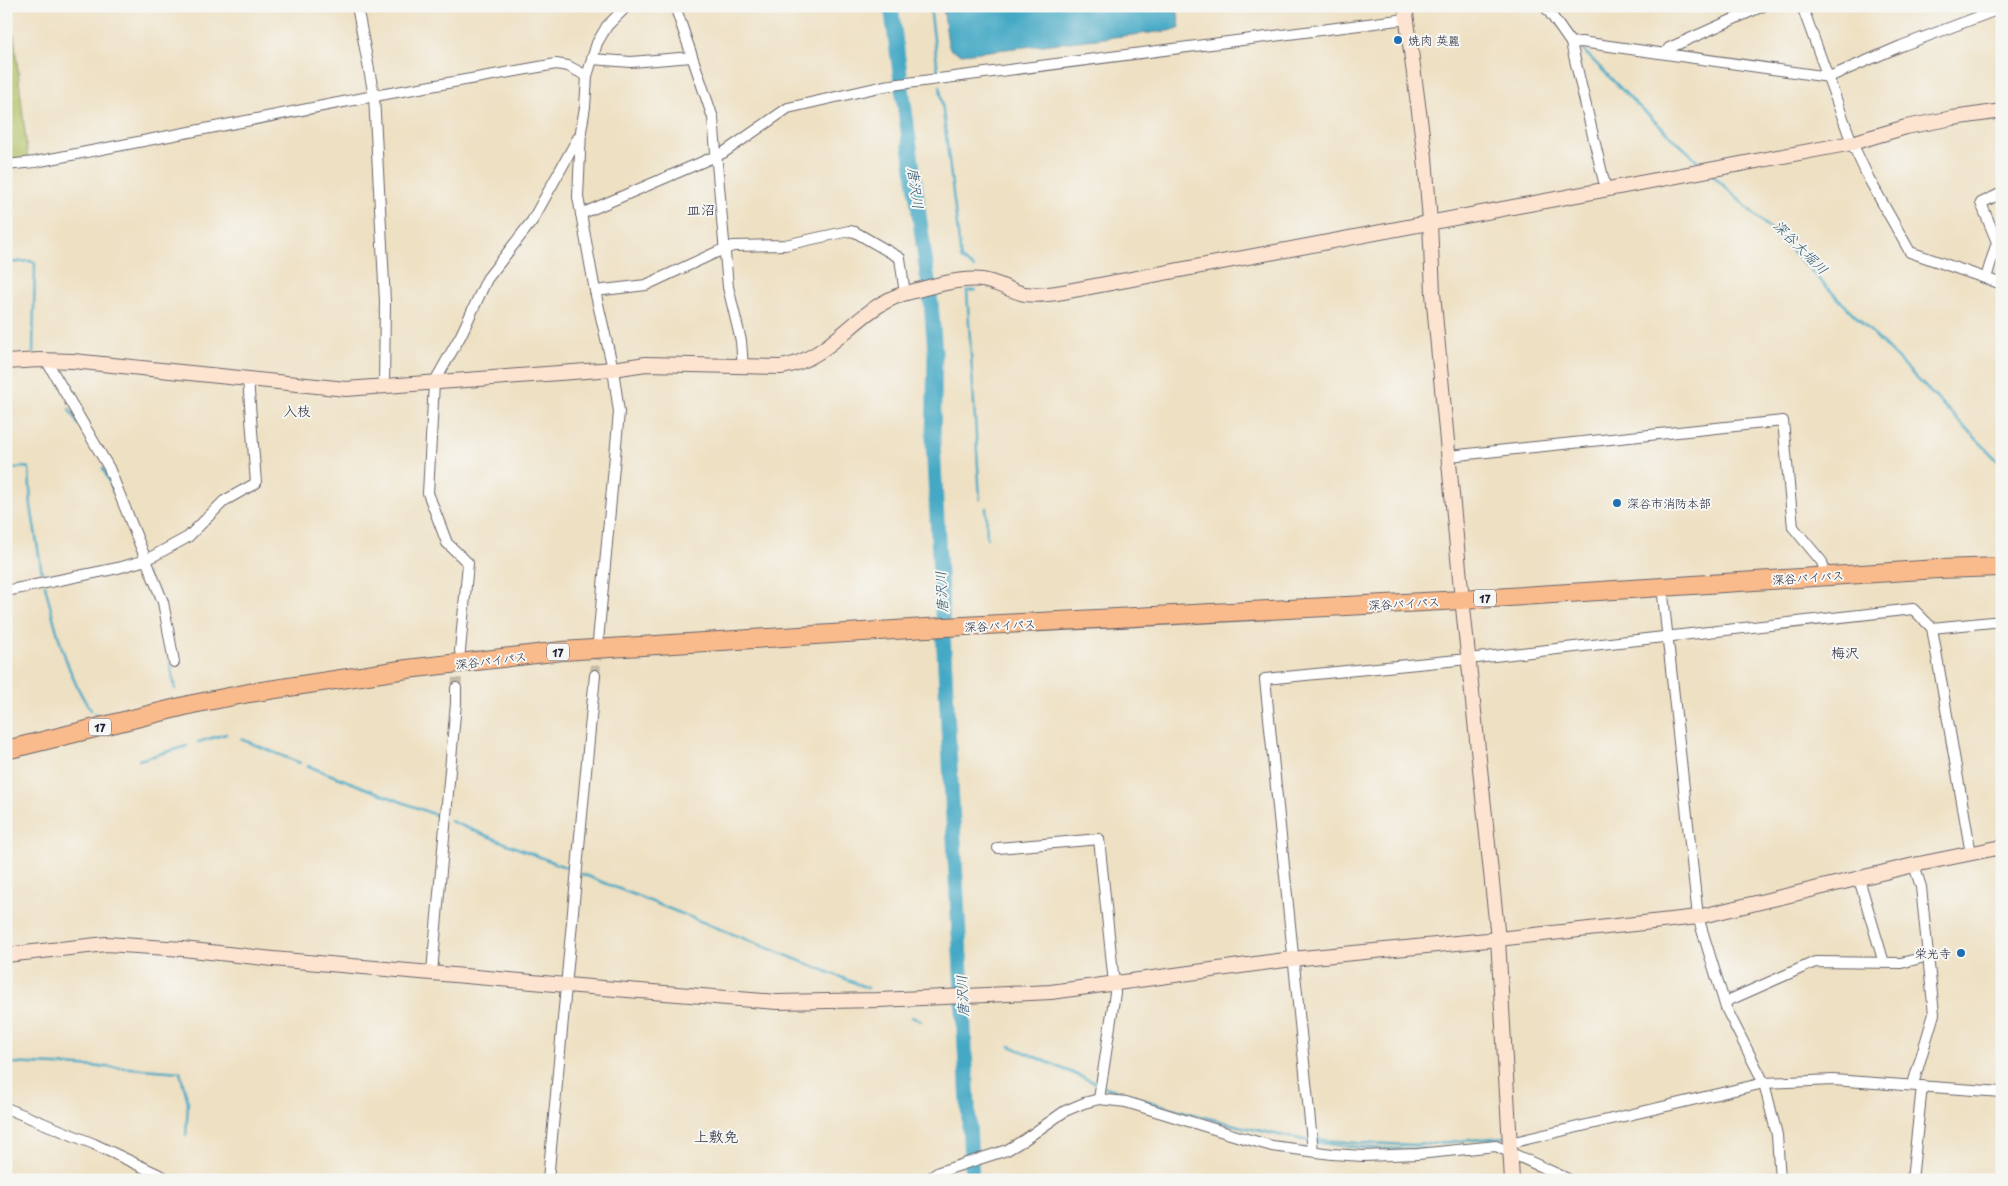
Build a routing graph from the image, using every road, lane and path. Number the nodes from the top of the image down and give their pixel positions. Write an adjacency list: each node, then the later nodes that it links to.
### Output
1 (357, 6): 15 (street)
2 (627, 6): 12 (street)
3 (675, 6): 11 (street)
4 (1545, 6): 9 (street)
5 (1763, 6): 10 (street)
6 (1802, 6): 14 (street)
7 (2002, 8): 14 (street)
8 (1406, 13): 19 (street); 24 (street)
9 (1571, 43): 10 (street); 21 (street)
10 (1666, 52): 14 (street)
11 (692, 57): 12 (street); 19 (street)
12 (592, 59): 13 (street)
13 (587, 76): 15 (street); 17 (street)
14 (1829, 77): 18 (street)
15 (374, 96): 20 (street); 36 (street)
16 (2002, 111): 18 (street)
17 (581, 131): 23 (street); 35 (street)
18 (1852, 143): 21 (street); 26 (street)
19 (717, 156): 23 (street); 25 (street)
20 (6, 165)
21 (1606, 190): 24 (street)
22 (2002, 193): 26 (street)
23 (581, 214): 28 (street)
24 (1430, 222): 29 (street); 37 (street)
25 (726, 248): 28 (street); 29 (street); 32 (street)
26 (1986, 278): 27 (street)
27 (2002, 284)
28 (595, 291): 33 (street)
29 (907, 293): 32 (street)
30 (46, 360): 31 (street); 34 (street); 38 (street)
31 (6, 362)
32 (743, 367): 33 (street)
33 (613, 369): 35 (street); 47 (street)
34 (248, 379): 36 (street); 38 (street)
35 (434, 383): 36 (street); 48 (street)
36 (384, 386)
37 (1449, 456): 40 (street); 43 (street)
38 (146, 560): 42 (street); 50 (street)
39 (2002, 566): 40 (highway, 深谷バイパス / 17)
40 (1826, 576): 41 (highway, 深谷バイパス / 17)
41 (1662, 586): 43 (highway, 深谷バイパス / 17); 46 (street)
42 (6, 591)
43 (1462, 600): 49 (street); 53 (highway, 深谷バイパス / 17)
44 (2002, 621): 45 (street)
45 (1932, 628): 46 (street); 56 (street)
46 (1667, 636): 49 (street); 59 (street)
47 (598, 642)
48 (460, 651)
49 (1468, 660): 60 (street); 63 (street)
50 (174, 662)
51 (596, 675): 67 (street)
52 (456, 688): 65 (street)
53 (6, 750)
54 (2002, 847): 56 (street)
55 (998, 848): 66 (street)
56 (1971, 854): 57 (street)
57 (1914, 865): 58 (street); 62 (street)
58 (1859, 879): 59 (street); 64 (street)
59 (1698, 917): 60 (street); 68 (street)
60 (1498, 939): 63 (street); 74 (street)
61 (6, 955): 65 (street)
62 (1929, 956): 64 (street); 70 (street)
63 (1292, 959): 66 (street); 75 (street)
64 (1884, 963): 68 (street)
65 (432, 972): 67 (street)
66 (1114, 984): 67 (street); 72 (street)
67 (566, 985): 77 (street)
68 (1725, 1002): 69 (street)
69 (1764, 1082): 70 (street); 74 (street); 81 (street)
70 (1917, 1085): 71 (street); 82 (street)
71 (2002, 1092)
72 (1099, 1100): 75 (street); 78 (street)
73 (6, 1108): 76 (street)
74 (1510, 1147): 75 (street); 79 (street); 80 (street)
75 (1313, 1151)
76 (170, 1180)
77 (548, 1180)
78 (926, 1180)
79 (1512, 1180)
80 (1570, 1180)
81 (1780, 1180)
82 (1912, 1180)

